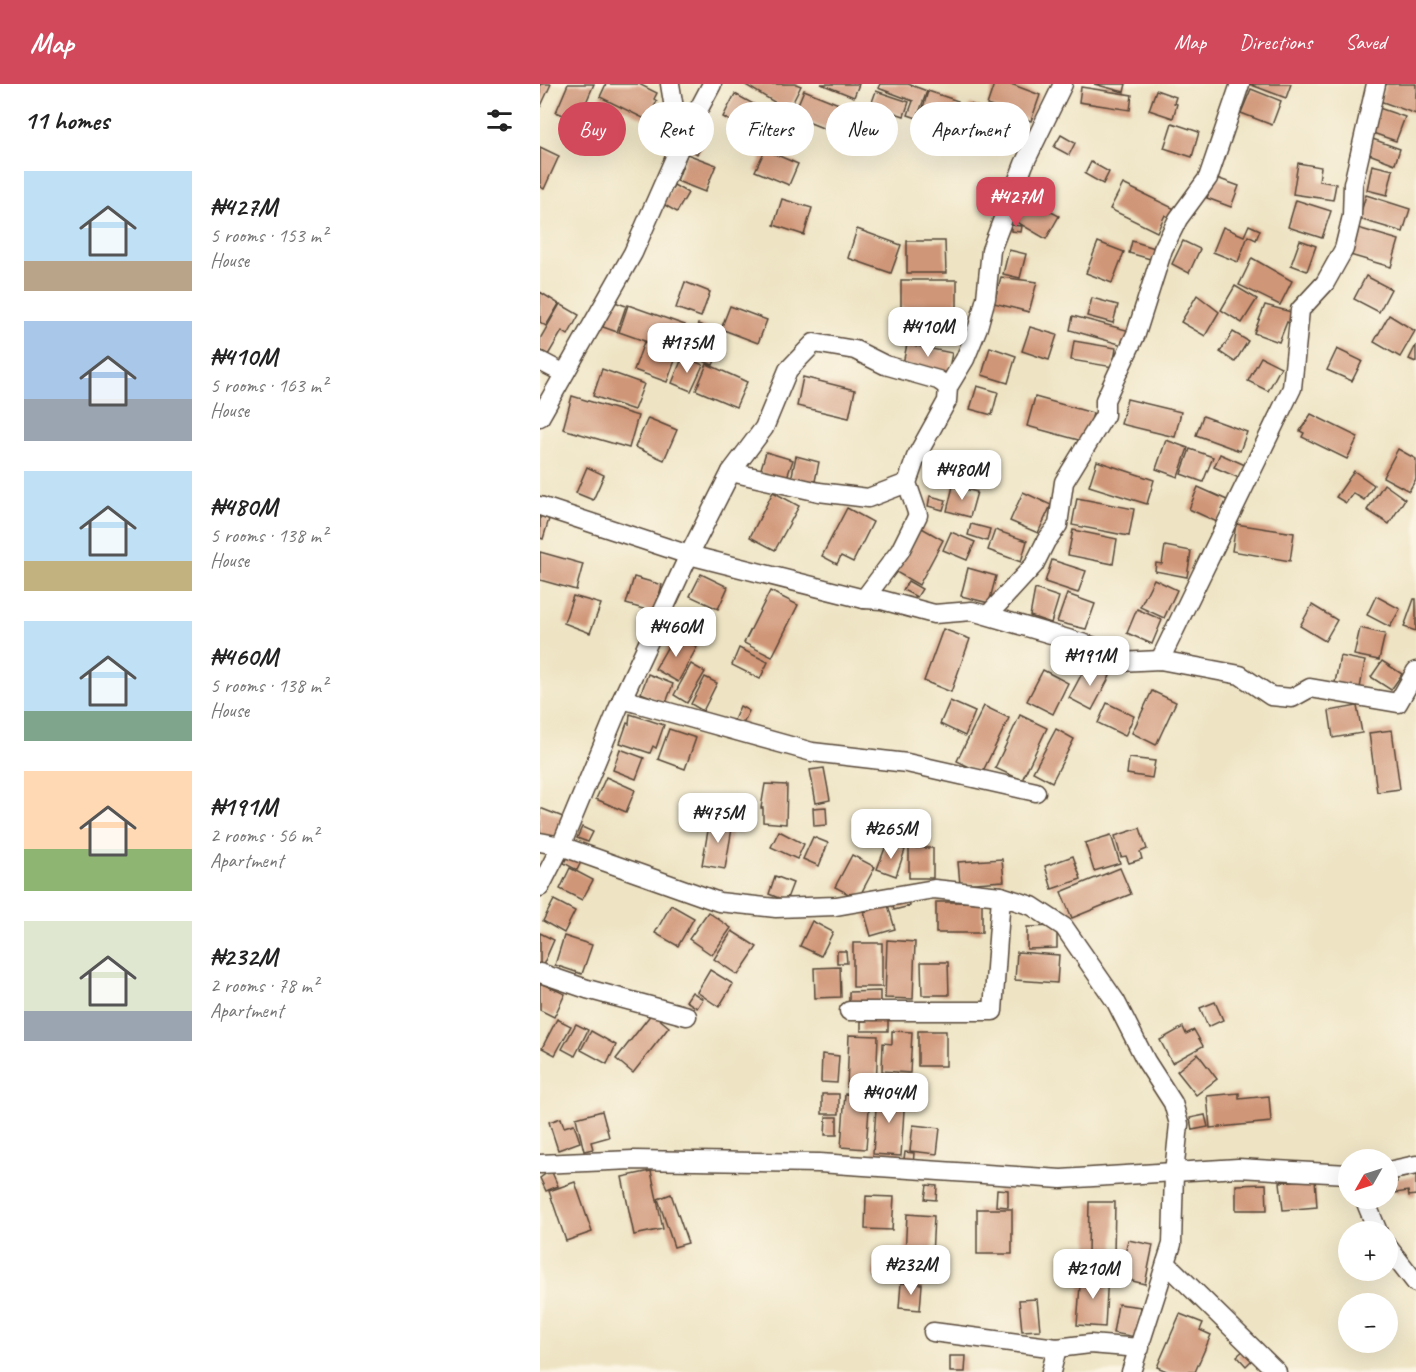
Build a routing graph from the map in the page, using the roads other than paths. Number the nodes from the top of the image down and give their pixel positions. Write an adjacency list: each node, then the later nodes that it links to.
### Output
1 (670, 84): 6 (street)
2 (712, 84): 7 (street)
3 (1063, 84): 11 (street)
4 (1240, 84): 18 (street)
5 (1376, 84): 19 (street)
6 (673, 102)
7 (703, 102)
8 (677, 156): 10 (street)
9 (540, 361): 10 (street)
10 (564, 373): 12 (street)
11 (948, 387): 13 (street); 14 (street)
12 (540, 417)
13 (732, 472): 14 (street); 16 (street)
14 (907, 483): 17 (street)
15 (540, 506): 16 (street)
16 (689, 555): 17 (street); 21 (street)
17 (864, 599): 18 (street)
18 (988, 615): 19 (street)
19 (1160, 660): 22 (street)
20 (1416, 671): 22 (street)
21 (622, 699): 23 (street); 25 (street)
22 (1407, 705)
23 (1036, 792)
24 (540, 842): 25 (street)
25 (561, 846): 26 (street); 27 (street)
26 (540, 887)
27 (1001, 896): 29 (street); 34 (street)
28 (540, 973): 30 (street)
29 (849, 1011)
30 (687, 1016)
31 (540, 1164): 34 (street)
32 (1416, 1165): 33 (street)
33 (1398, 1169)
34 (1174, 1173): 35 (street); 37 (street)
35 (1338, 1173)
36 (1398, 1259): 38 (street)
37 (1166, 1263): 41 (street); 44 (street)
38 (1416, 1283)
39 (933, 1332): 40 (street)
40 (1057, 1348): 41 (street); 42 (street)
41 (1140, 1348): 43 (street)
42 (1051, 1372)
43 (1131, 1372)
44 (1277, 1372)

